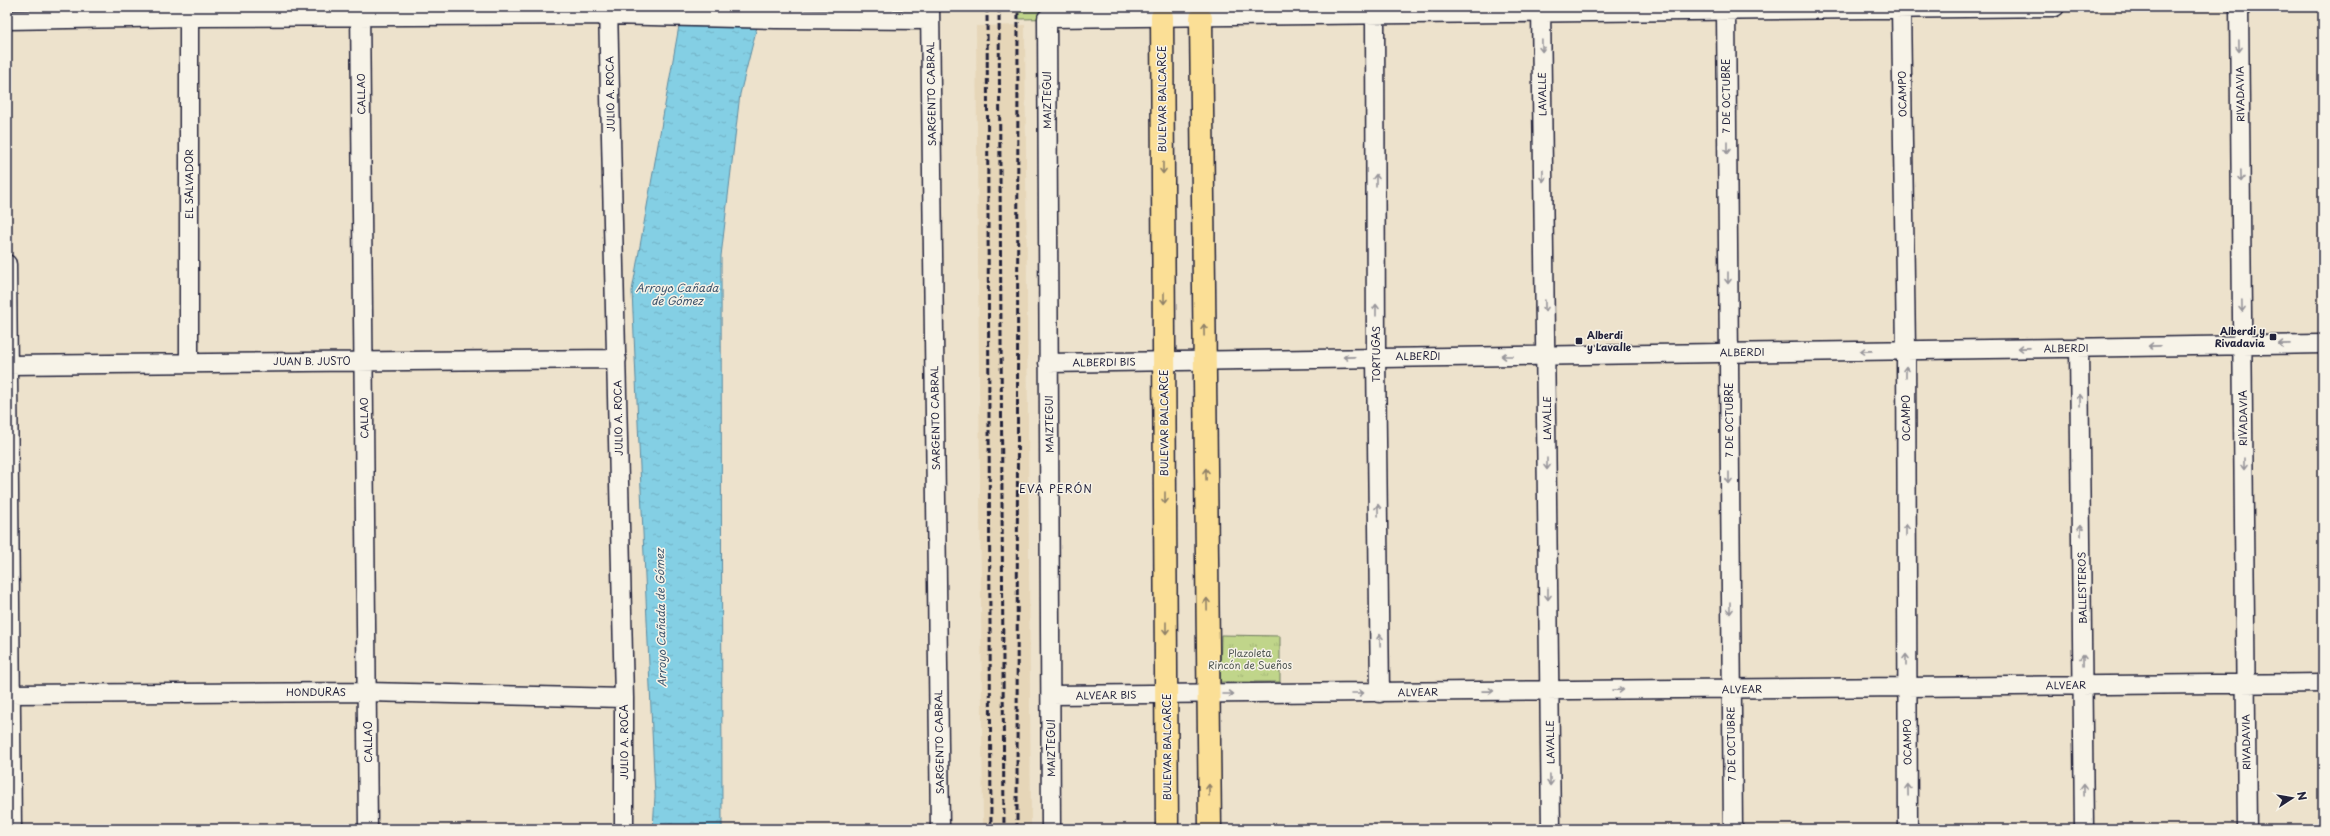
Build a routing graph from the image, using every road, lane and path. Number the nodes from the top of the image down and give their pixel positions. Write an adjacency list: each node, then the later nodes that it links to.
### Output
1 (2054, 7): 3 (street)
2 (2239, 7): 16 (street, RIVADAVIA, one-way to 16)
3 (1901, 8): 7 (street); 18 (street, OCAMPO)
4 (1541, 10): 7 (street); 12 (street); 20 (street, LAVALLE, one-way to 20)
5 (360, 11): 6 (street); 8 (street); 23 (street, CALLAO)
6 (608, 11): 10 (street); 22 (street, JULIO A. ROCA)
7 (1726, 11): 19 (street, 7 DE OCTUBRE, one-way to 19)
8 (189, 12): 13 (street); 26 (street, EL SALVADOR)
9 (1203, 12): 11 (street); 12 (street); 25 (main road, one-way to 9)
10 (930, 13): 45 (street, SARGENTO CABRAL)
11 (1163, 13): 24 (main road, BULEVAR BALCARCE, one-way to 24); 27 (street, MAIZTEGUI)
12 (1375, 15): 21 (street, TORTUGAS, one-way to 12)
13 (7, 20)
14 (7, 264): 28 (street)
15 (2323, 344): 16 (street, ALBERDI, one-way to 16)
16 (2243, 345): 17 (street, ALBERDI, one-way to 17); 30 (street, RIVADAVIA, one-way to 30)
17 (2079, 348): 18 (street, ALBERDI, one-way to 18); 31 (street, BALLESTEROS, one-way to 17)
18 (1906, 350): 19 (street, ALBERDI, one-way to 19); 32 (street, OCAMPO, one-way to 18)
19 (1728, 353): 20 (street, ALBERDI); 33 (street, 7 DE OCTUBRE, one-way to 33)
20 (1546, 355): 21 (street, ALBERDI, one-way to 21); 34 (street, LAVALLE, one-way to 34)
21 (1376, 357): 25 (street, ALBERDI, one-way to 25); 36 (street, TORTUGAS, one-way to 21)
22 (617, 359): 23 (street, JUAN B. JUSTO); 41 (street, JULIO A. ROCA)
23 (364, 361): 26 (street, JUAN B. JUSTO); 35 (street, CALLAO)
24 (1162, 361): 25 (street, ALBERDI); 27 (street, ALBERDI BIS); 38 (main road, BULEVAR BALCARCE, one-way to 38)
25 (1205, 361): 39 (main road, one-way to 25)
26 (189, 362): 28 (street, JUAN B. JUSTO)
27 (1048, 363): 40 (street, MAIZTEGUI)
28 (8, 365): 37 (street)
29 (2323, 683): 30 (street, ALVEAR)
30 (2246, 684): 31 (street, ALVEAR); 53 (street, RIVADAVIA)
31 (2083, 685): 32 (street, ALVEAR); 52 (street, BALLESTEROS, one-way to 31)
32 (1906, 687): 33 (street, ALVEAR); 51 (street, OCAMPO, one-way to 32)
33 (1731, 689): 34 (street, ALVEAR, one-way to 33); 50 (street, 7 DE OCTUBRE)
34 (1549, 690): 36 (street, ALVEAR, one-way to 34); 49 (street, LAVALLE, one-way to 49)
35 (367, 692): 37 (street, HONDURAS); 41 (street, HONDURAS); 43 (street, CALLAO)
36 (1380, 693): 39 (street, ALVEAR, one-way to 36)
37 (9, 694): 42 (street)
38 (1164, 694): 39 (street, ALVEAR); 40 (street, ALVEAR BIS); 47 (main road, BULEVAR BALCARCE)
39 (1208, 694): 48 (main road, one-way to 39)
40 (1052, 695): 46 (street, MAIZTEGUI)
41 (624, 698): 44 (street, JULIO A. ROCA)
42 (12, 829)
43 (368, 829)
44 (624, 829)
45 (940, 829)
46 (1051, 829)
47 (1167, 829)
48 (1210, 829)
49 (1551, 829)
50 (1733, 829)
51 (1908, 829)
52 (2084, 829)
53 (2247, 829)

